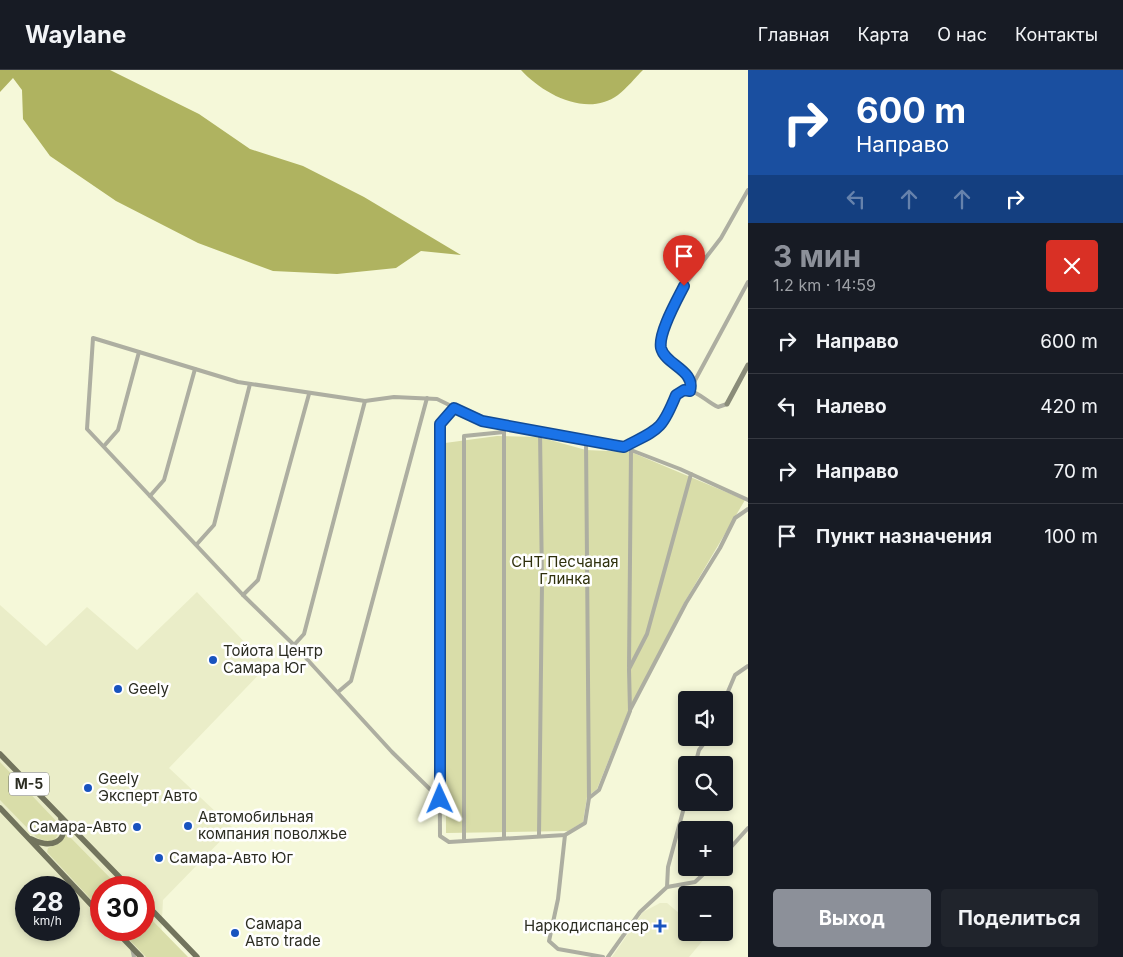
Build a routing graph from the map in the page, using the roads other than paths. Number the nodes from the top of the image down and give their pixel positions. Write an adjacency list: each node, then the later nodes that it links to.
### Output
1 (748, 190): 7 (street)
2 (748, 282): 7 (street)
3 (139, 352): 5 (street); 17 (street); 17 (street)
4 (748, 365): 11 (street)
5 (195, 369): 6 (street); 21 (street)
6 (250, 384): 8 (street); 24 (street)
7 (691, 388): 11 (street); 18 (street)
8 (309, 394): 10 (street); 25 (street)
9 (427, 398): 10 (street); 12 (street); 30 (street)
10 (365, 401): 26 (street)
11 (727, 404)
12 (454, 408): 13 (street); 34 (street)
13 (504, 424): 14 (street); 15 (street)
14 (540, 431): 16 (street); 41 (street)
15 (504, 432): 42 (street); 43 (street)
16 (586, 440): 18 (street); 33 (street)
17 (104, 446): 21 (street)
18 (624, 447): 19 (street)
19 (631, 450): 20 (street); 28 (street)
20 (691, 474): 22 (street); 28 (street)
21 (150, 496): 24 (street)
22 (748, 500)
23 (748, 509): 31 (street)
24 (197, 544): 25 (street)
25 (243, 595): 26 (street)
26 (294, 645): 30 (street)
27 (748, 666): 29 (street)
28 (629, 669): 31 (street)
29 (728, 691)
30 (338, 692): 34 (street)
31 (630, 711): 33 (street)
32 (0, 754): 37 (main road, М-5)
33 (589, 798): 39 (street)
34 (440, 799): 43 (street)
35 (0, 808): 40 (main road, М-5)
36 (683, 811): 47 (street)
37 (58, 814): 40 (main road); 45 (main road, М-5)
38 (748, 828): 44 (street)
39 (565, 835): 41 (street); 55 (street)
40 (27, 836): 48 (main road, М-5)
41 (539, 836): 42 (street)
42 (504, 838): 43 (street)
43 (464, 841)
44 (733, 845)
45 (118, 876)
46 (701, 876): 47 (street)
47 (667, 887): 56 (street)
48 (90, 903)
49 (155, 914): 54 (main road)
50 (125, 941): 51 (main road)
51 (132, 948): 52 (street); 53 (main road)
52 (134, 957)
53 (141, 957)
54 (196, 957)
55 (603, 957)
56 (608, 957)

